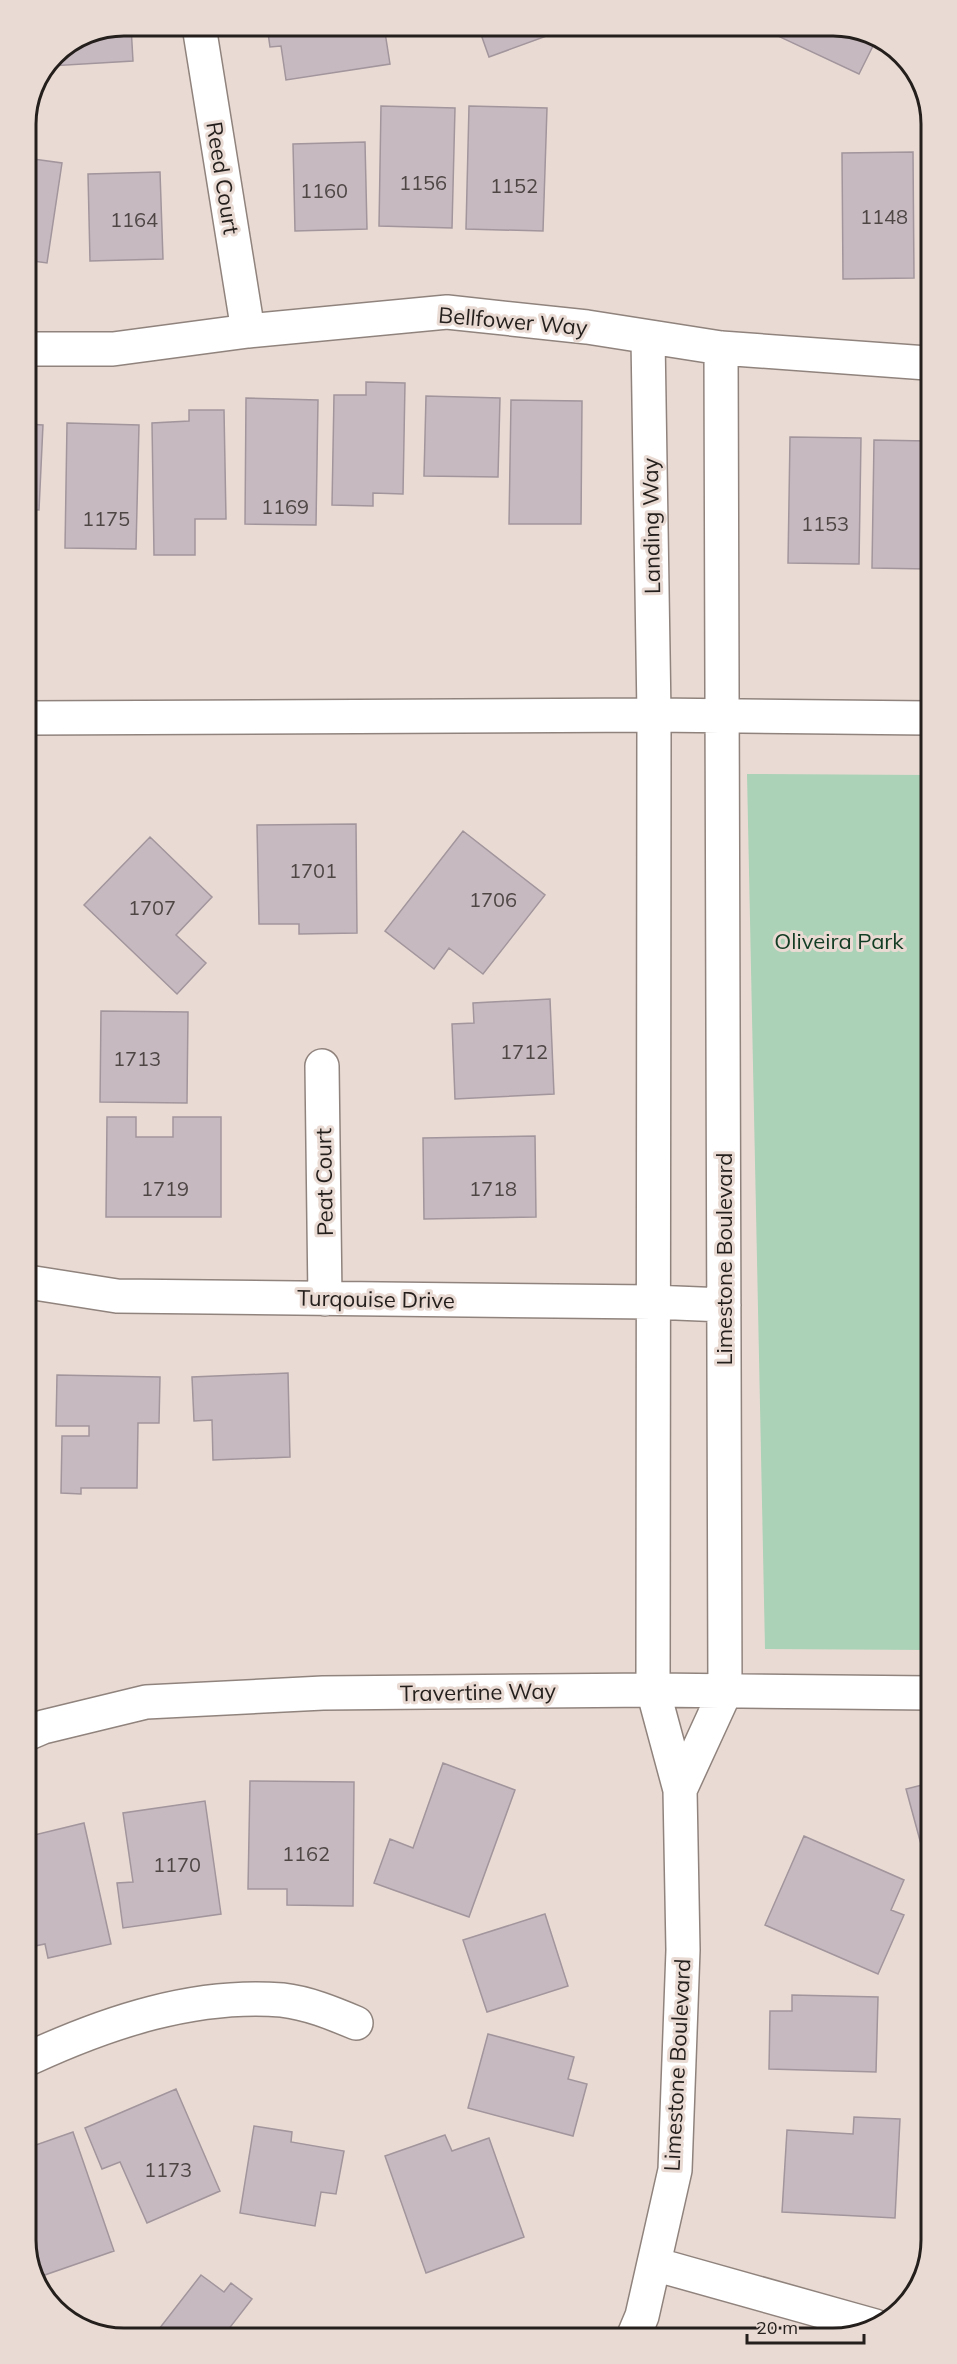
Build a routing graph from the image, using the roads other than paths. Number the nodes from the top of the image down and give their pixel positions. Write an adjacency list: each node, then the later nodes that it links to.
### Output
1 (201, 36): 2 (street, Reed Court)
2 (248, 331): 3 (street, Bellfower Way); 5 (street, Bellfower Way)
3 (648, 338): 4 (street, Bellfower Way); 7 (street, Landing Way)
4 (721, 348): 6 (street, Bellfower Way); 8 (street)
5 (36, 349)
6 (921, 363)
7 (654, 715): 8 (street); 9 (street); 14 (street, Limestone Boulevard)
8 (723, 717): 10 (street); 15 (street, Limestone Boulevard)
9 (36, 718)
10 (921, 718)
11 (322, 1066): 13 (street, Peat Court)
12 (36, 1283): 13 (street, Turqouise Drive)
13 (325, 1299): 14 (street, Turqouise Drive)
14 (652, 1302): 15 (street, Turqouise Drive); 16 (street, Limestone Boulevard)
15 (724, 1305): 17 (street, Limestone Boulevard)
16 (653, 1690): 17 (street, Travertine Way); 19 (street, Travertine Way); 20 (street, Limestone Boulevard)
17 (725, 1692): 18 (street, Travertine Way); 20 (street, Limestone Boulevard)
18 (921, 1693)
19 (36, 1730)
20 (680, 1790): 23 (street, Limestone Boulevard)
21 (356, 2023): 22 (street)
22 (36, 2055)
23 (654, 2264): 24 (street); 25 (street, Limestone Boulevard)
24 (862, 2322)
25 (637, 2328)

